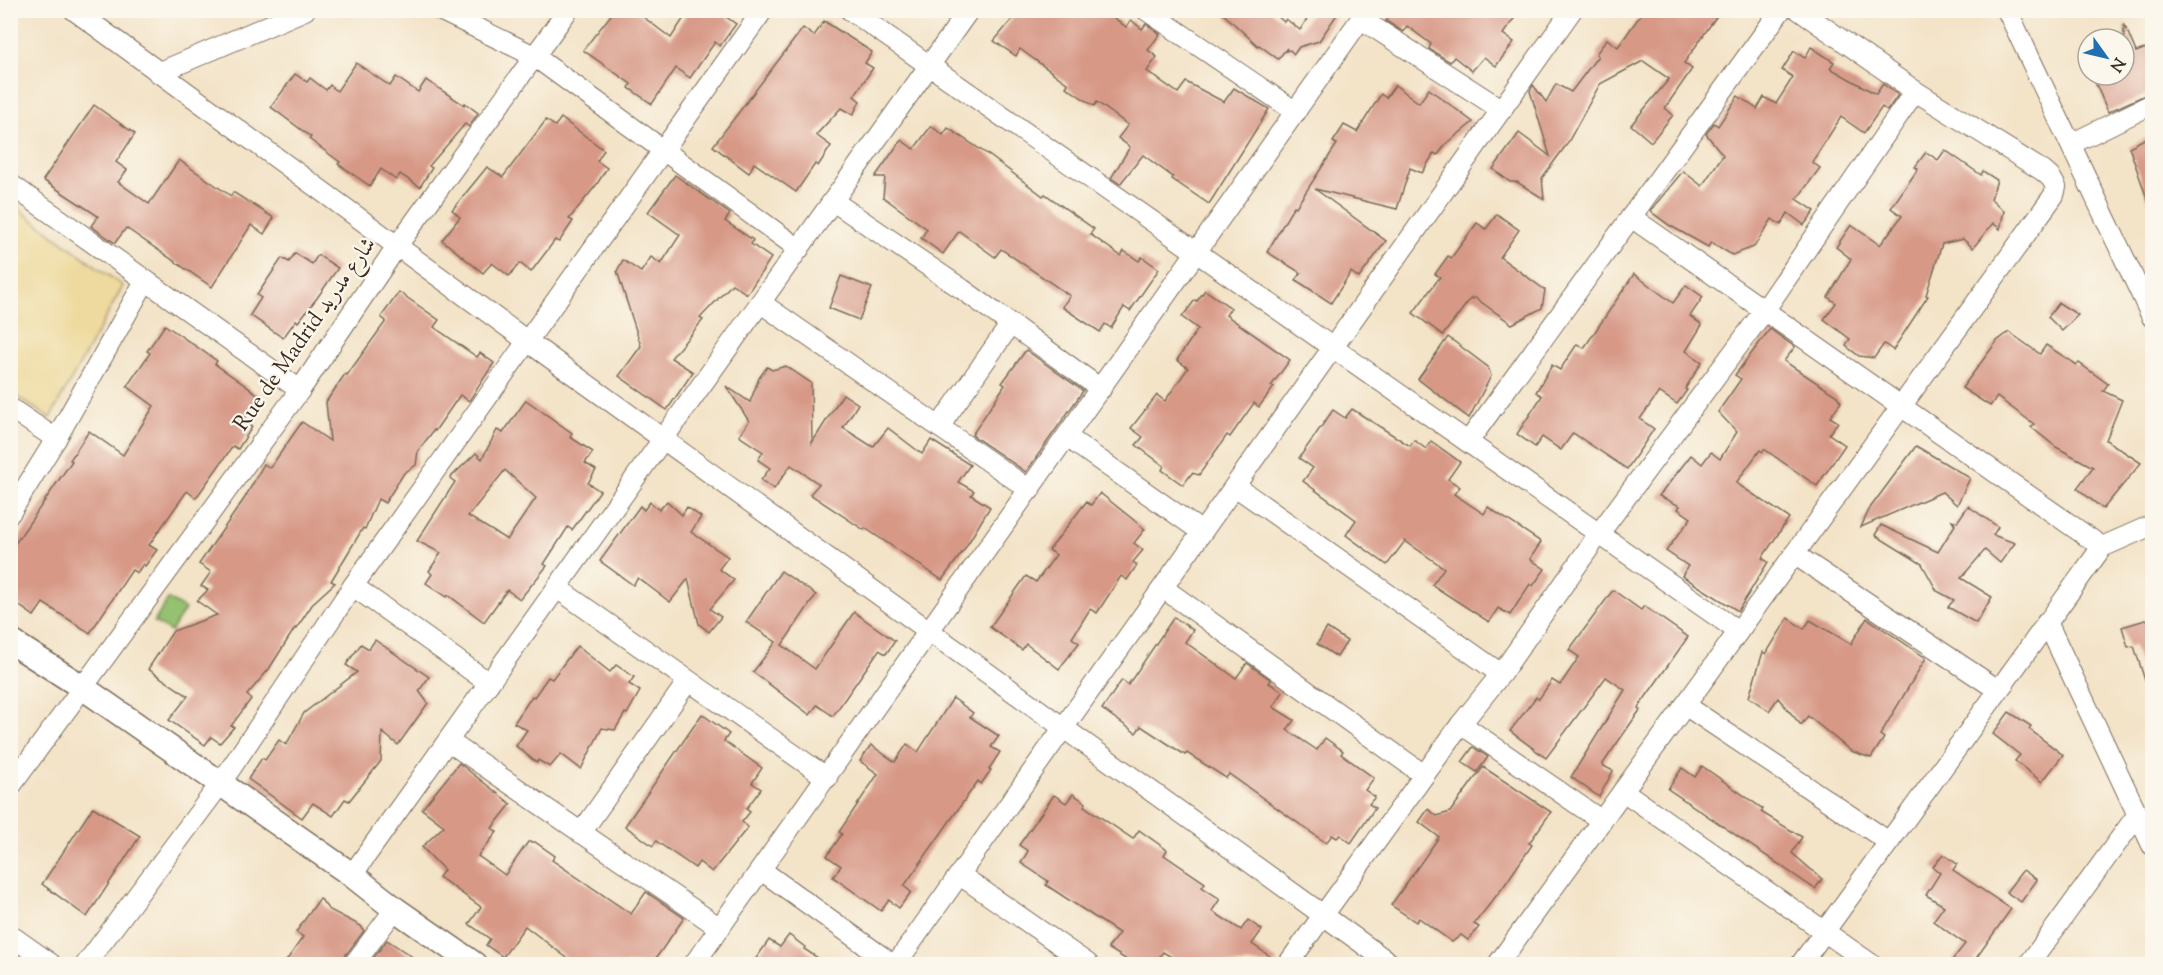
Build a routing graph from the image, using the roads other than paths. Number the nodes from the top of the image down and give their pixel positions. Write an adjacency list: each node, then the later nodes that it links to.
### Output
1 (74, 10): 16 (street)
2 (305, 10): 16 (street)
3 (440, 10): 14 (street)
4 (568, 10): 14 (street, Rue de Madrid شارع مدريد)
5 (763, 10): 22 (street)
6 (850, 10): 15 (street)
7 (969, 10): 15 (street)
8 (1146, 10): 20 (street)
9 (1572, 10): 19 (street)
10 (1781, 10): 25 (street)
11 (1799, 10): 17 (street)
12 (2007, 10): 21 (street)
13 (1364, 15): 19 (street); 20 (street)
14 (534, 56): 22 (street); 26 (street, Rue de Madrid شارع مدريد)
15 (929, 66): 24 (street); 28 (street)
16 (158, 73): 26 (street)
17 (1915, 91): 31 (street); 38 (street)
18 (2152, 104): 21 (street)
19 (1502, 110): 35 (street)
20 (1296, 112): 28 (street)
21 (2070, 144): 32 (street)
22 (664, 149): 27 (street); 34 (street)
23 (10, 184): 29 (street)
24 (833, 201): 27 (street); 33 (street)
25 (1631, 217): 31 (street); 44 (street)
26 (397, 246): 34 (street); 37 (street, Rue de Madrid شارع مدريد)
27 (799, 249): 30 (street)
28 (1197, 253): 35 (street); 36 (street)
29 (145, 281): 37 (street); 42 (street)
30 (760, 303): 40 (street); 43 (street)
31 (1764, 311): 38 (street); 50 (street)
32 (2152, 317)
33 (1010, 325): 36 (street); 40 (street)
34 (527, 341): 43 (street); 53 (street)
35 (1333, 348): 44 (street); 45 (street)
36 (1101, 389): 41 (street)
37 (300, 390): 63 (street, Rue de Madrid شارع مدريد)
38 (1901, 406): 51 (street); 52 (street)
39 (10, 408): 42 (street)
40 (939, 427): 46 (street)
41 (1067, 437): 46 (street); 49 (street)
42 (56, 439): 47 (street)
43 (663, 439): 54 (street); 58 (street)
44 (1467, 442): 50 (street)
45 (1235, 486): 49 (street); 60 (street)
46 (1030, 490): 58 (street)
47 (10, 513)
48 (2152, 525): 51 (street)
49 (1202, 532): 55 (street)
50 (1598, 535): 57 (street); 60 (street)
51 (2102, 547): 56 (street)
52 (1794, 554): 57 (street); 64 (street)
53 (353, 586): 62 (street); 71 (street)
54 (557, 588): 61 (street); 62 (street)
55 (1163, 588): 67 (street); 69 (street)
56 (2047, 622): 64 (street); 74 (street)
57 (1738, 631): 65 (street)
58 (930, 632): 67 (street); 70 (street)
59 (10, 641): 63 (street)
60 (1501, 674): 66 (street)
61 (688, 681): 70 (street); 76 (street)
62 (489, 683): 68 (street)
63 (82, 687): 71 (street); 72 (street, Rue de Madrid شارع مدريد)
64 (1998, 690): 77 (street)
65 (1685, 705): 73 (street); 77 (street)
66 (1461, 724): 69 (street); 75 (street)
67 (1064, 728): 81 (street); 83 (street)
68 (448, 741): 76 (street); 80 (street)
69 (1424, 775): 83 (street)
70 (827, 778): 79 (street)
71 (221, 783): 80 (street); 88 (street)
72 (10, 787)
73 (1623, 791): 75 (street); 85 (street)
74 (2138, 814): 78 (street); 99 (street)
75 (1602, 821): 96 (street)
76 (582, 833): 84 (street)
77 (1889, 842): 85 (street)
78 (2152, 845)
79 (761, 870): 84 (street); 92 (street)
80 (352, 875): 82 (street)
81 (960, 875): 92 (street); 93 (street)
82 (395, 909): 89 (street); 90 (street)
83 (1323, 916): 94 (street); 95 (street)
84 (720, 928): 91 (street)
85 (1825, 932): 97 (street); 98 (street)
86 (10, 935): 87 (street)
87 (51, 964)
88 (86, 964)
89 (354, 964)
90 (474, 964)
91 (694, 964)
92 (894, 964)
93 (1088, 964)
94 (1288, 964)
95 (1391, 964)
96 (1498, 964)
97 (1801, 964)
98 (1871, 964)
99 (2029, 964)

